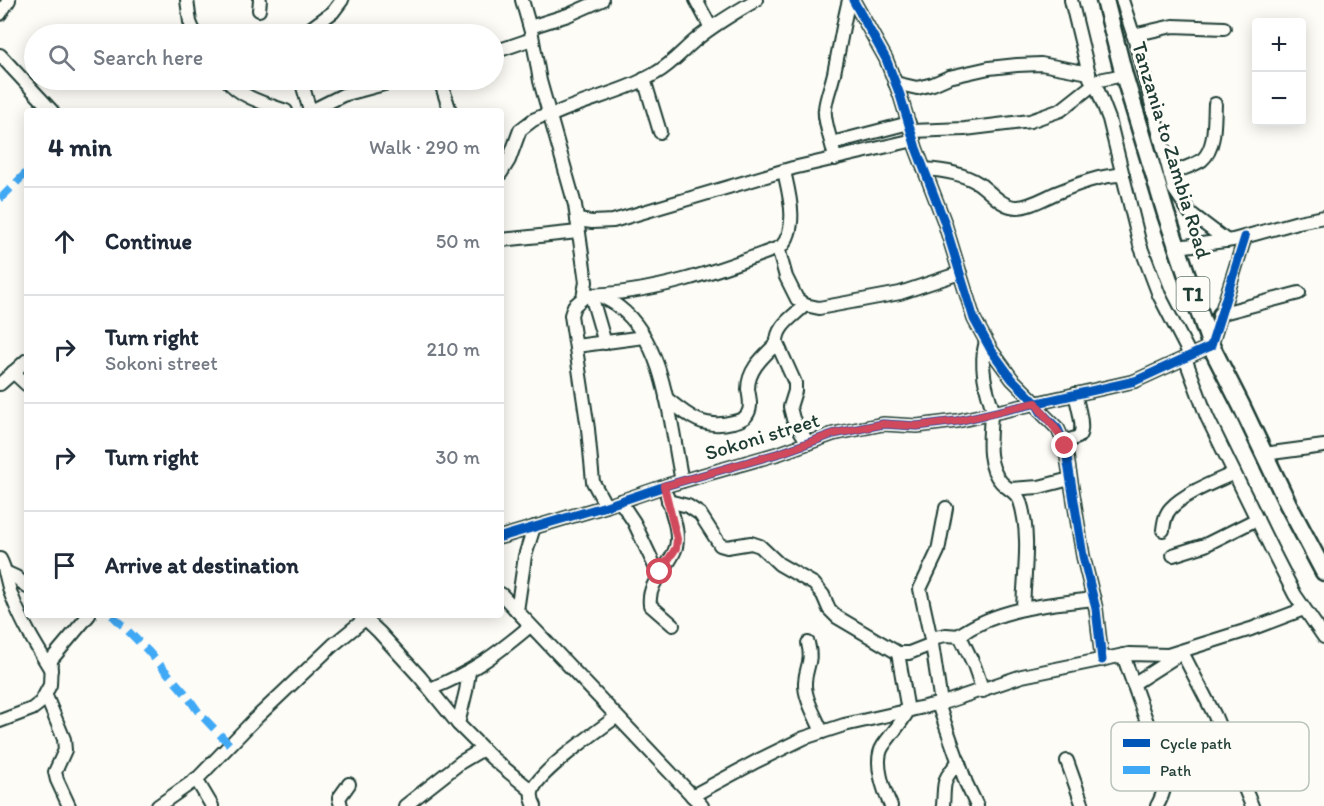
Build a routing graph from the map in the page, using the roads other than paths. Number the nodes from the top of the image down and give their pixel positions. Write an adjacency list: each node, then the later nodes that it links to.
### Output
1 (9, 0): 12 (street)
2 (187, 0): 13 (street)
3 (342, 0): 14 (street)
4 (522, 0): 17 (street)
5 (602, 0): 17 (street)
6 (696, 0): 15 (street)
7 (756, 0): 15 (street)
8 (851, 0): 25 (street); 40 (street)
9 (1071, 0): 23 (street)
10 (1105, 0): 21 (highway, Tanzania to Zambia Road / T1)
11 (1122, 0): 18 (street)
12 (0, 14)
13 (191, 24)
14 (317, 24)
15 (711, 28): 22 (street)
16 (1224, 28): 18 (street)
17 (531, 33): 19 (street); 37 (street)
18 (1133, 35): 45 (street)
19 (504, 47)
20 (0, 55): 24 (street)
21 (1124, 75): 23 (street); 52 (highway, Tanzania to Zambia Road / T1)
22 (644, 79): 37 (street); 38 (street)
23 (1092, 80): 25 (street); 39 (street); 46 (street)
24 (24, 81)
25 (895, 83): 39 (street)
26 (32, 90): 32 (street)
27 (238, 90): 33 (street)
28 (304, 90): 34 (street)
29 (362, 90): 35 (street)
30 (443, 90): 36 (street)
31 (1215, 104): 45 (street)
32 (49, 108)
33 (279, 108)
34 (309, 108)
35 (316, 108)
36 (449, 108)
37 (550, 114): 42 (street); 48 (street)
38 (660, 132)
39 (911, 132): 40 (street); 41 (street); 43 (street)
40 (832, 143): 41 (street)
41 (835, 159): 44 (street)
42 (504, 168)
43 (924, 169): 46 (street); 54 (street)
44 (784, 171): 48 (street); 53 (street)
45 (1170, 174): 51 (street)
46 (1123, 175): 65 (street)
47 (1324, 218): 49 (street)
48 (578, 226): 50 (street); 56 (street)
49 (1245, 237): 51 (street); 58 (street)
50 (504, 239)
51 (1227, 241): 52 (street)
52 (1177, 247): 64 (highway, Tanzania to Zambia Road / T1)
53 (778, 248): 56 (street); 57 (street)
54 (960, 273): 57 (street); 60 (street)
55 (1299, 293): 58 (street)
56 (591, 295): 59 (street); 61 (street); 63 (street)
57 (805, 305): 62 (street)
58 (1220, 314): 64 (street)
59 (644, 337): 61 (street); 71 (street)
60 (986, 341): 72 (street); 73 (street)
61 (605, 343): 63 (street)
62 (777, 343): 71 (street); 75 (street)
63 (576, 346): 85 (street)
64 (1210, 346): 65 (street, Sokoni street); 77 (highway, Tanzania to Zambia Road / T1)
65 (1187, 357): 70 (street, Sokoni street); 78 (street)
66 (24, 363): 67 (street)
67 (13, 372): 68 (street); 69 (street)
68 (24, 382)
69 (0, 384)
70 (1075, 394): 72 (street, Sokoni street); 74 (street)
71 (666, 398): 80 (street)
72 (1036, 403): 73 (street, Sokoni street); 74 (street)
73 (993, 414): 75 (street, Sokoni street); 82 (street)
74 (1064, 441): 79 (street)
75 (808, 443): 80 (street, Sokoni street)
76 (1324, 446): 77 (street)
77 (1264, 454): 94 (highway, Tanzania to Zambia Road / T1)
78 (1234, 473): 87 (street); 89 (street)
79 (1070, 479): 82 (street); 98 (street)
80 (682, 481): 81 (street, Sokoni street)
81 (664, 486): 83 (street, Sokoni street); 84 (street)
82 (1010, 489): 99 (street)
83 (620, 501): 85 (street, Sokoni street); 95 (street)
84 (668, 501): 95 (street); 112 (street)
85 (606, 506): 88 (street, Sokoni street)
86 (946, 508): 109 (street)
87 (1257, 519): 91 (street); 100 (street)
88 (534, 527): 90 (street, Sokoni street); 101 (street)
89 (1162, 530)
90 (504, 536)
91 (1173, 555)
92 (0, 560): 93 (street)
93 (5, 572): 96 (street); 115 (street)
94 (1324, 572)
95 (659, 575): 105 (street)
96 (24, 584)
97 (504, 597): 101 (street)
98 (1094, 599): 99 (street); 114 (street)
99 (1023, 609): 107 (street)
100 (1304, 609): 108 (street); 111 (street)
101 (517, 611): 106 (street)
102 (86, 618): 115 (street)
103 (362, 618): 132 (street)
104 (364, 618): 118 (street)
105 (673, 625)
106 (530, 626): 116 (street); 123 (street)
107 (958, 636): 109 (street); 119 (street)
108 (1324, 638)
109 (932, 641): 112 (street); 121 (street)
110 (808, 643): 128 (street)
111 (1183, 651): 113 (street); 117 (street); 126 (street)
112 (898, 653): 122 (street)
113 (1123, 656): 114 (street); 117 (street)
114 (1102, 660): 119 (street)
115 (51, 670): 120 (street)
116 (469, 672): 118 (street); 127 (street)
117 (1133, 684): 125 (street)
118 (430, 689): 127 (street)
119 (983, 691): 121 (street)
120 (46, 696): 124 (street); 138 (street)
121 (940, 704): 122 (street); 130 (street)
122 (908, 711): 128 (street); 145 (street)
123 (616, 717): 134 (street); 137 (street)
124 (0, 721)
125 (1147, 722)
126 (1217, 722)
127 (458, 724): 129 (street)
128 (822, 732): 137 (street)
129 (483, 749): 134 (street); 142 (street)
130 (959, 761): 146 (street); 147 (street)
131 (1067, 761): 148 (street)
132 (196, 779): 139 (street); 140 (street)
133 (349, 783): 141 (street)
134 (532, 791): 143 (street)
135 (1164, 791): 149 (street)
136 (1246, 791): 150 (street)
137 (692, 796): 144 (street)
138 (69, 806)
139 (158, 806)
140 (212, 806)
141 (341, 806)
142 (405, 806)
143 (535, 806)
144 (702, 806)
145 (891, 806)
146 (944, 806)
147 (977, 806)
148 (1083, 806)
149 (1157, 806)
150 (1252, 806)

